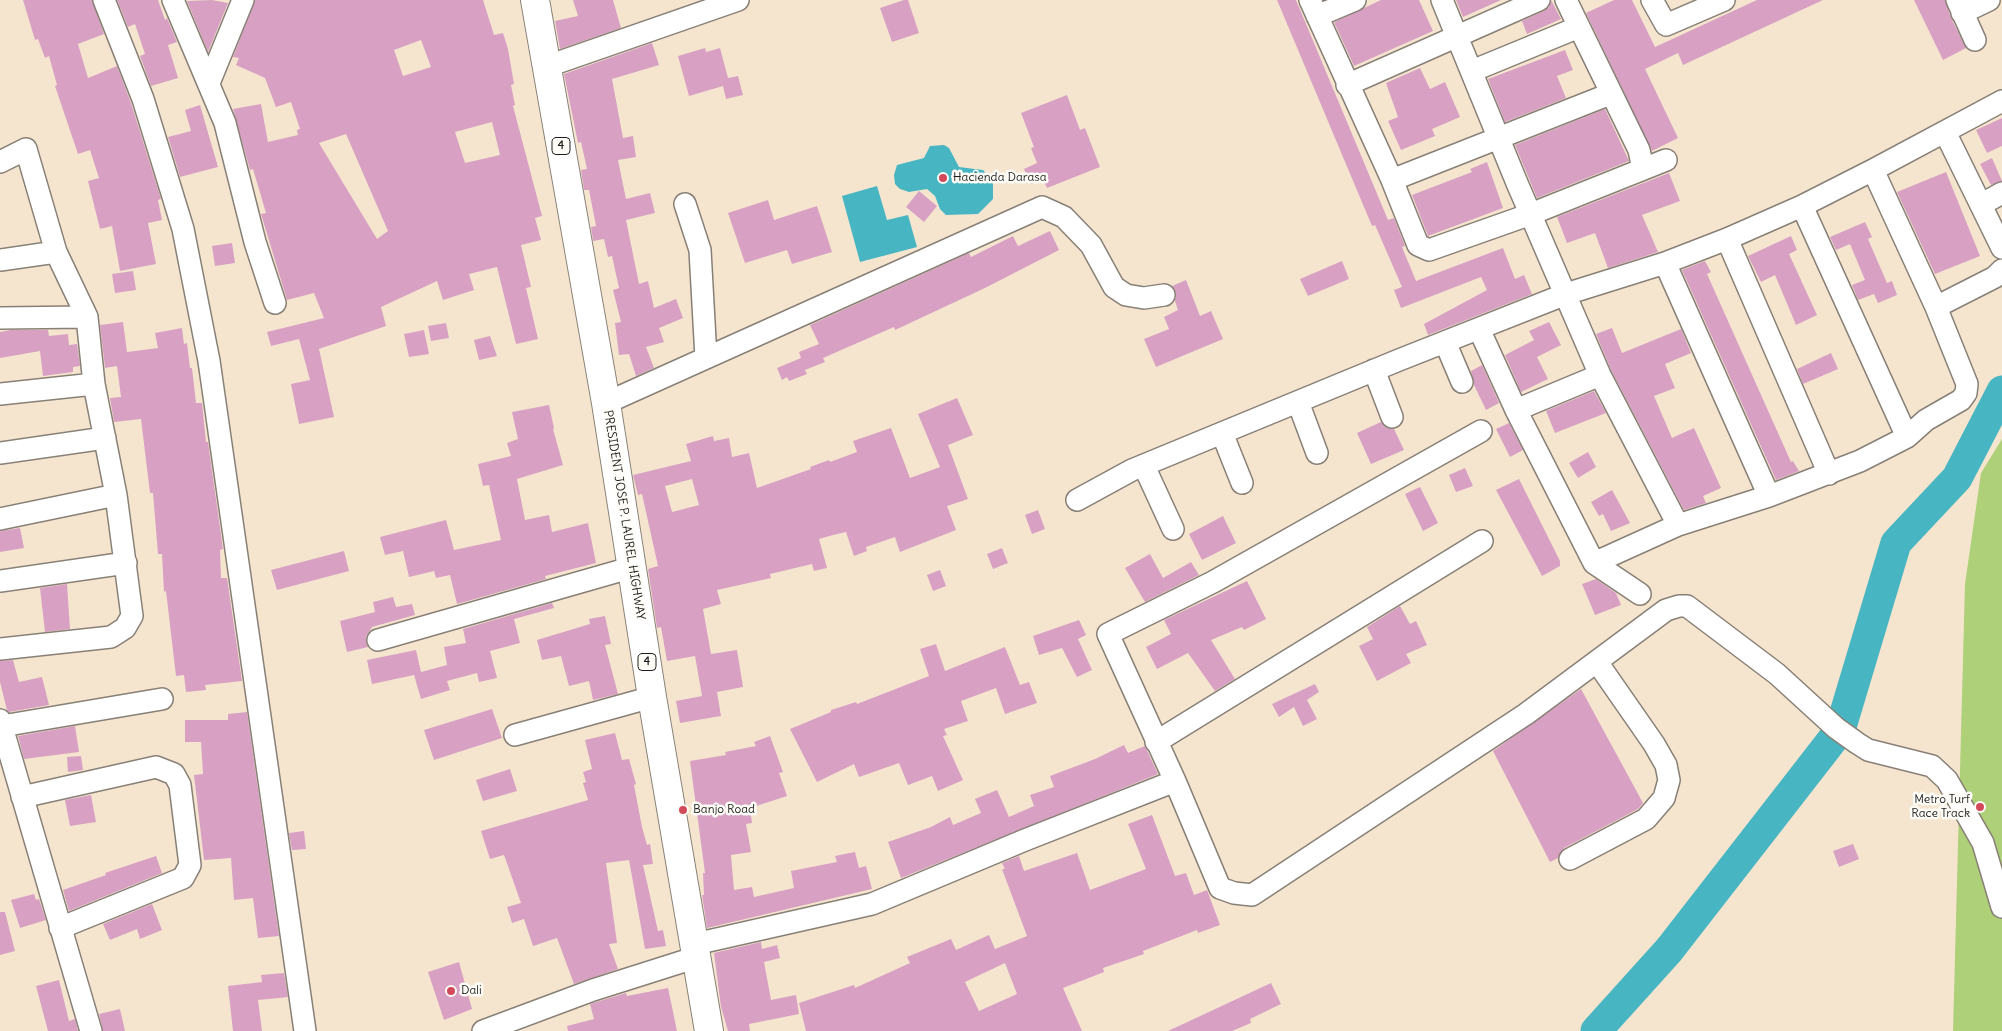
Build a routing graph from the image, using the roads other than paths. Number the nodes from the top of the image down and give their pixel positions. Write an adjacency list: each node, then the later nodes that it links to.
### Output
1 (104, 0): 96 (street)
2 (173, 0): 20 (street)
3 (243, 0): 20 (street)
4 (535, 0): 18 (highway, PRESIDENT JOSE P. LAUREL HIGHWAY / 4)
5 (738, 0): 18 (street)
6 (1355, 0): 14 (street)
7 (1442, 0): 16 (street)
8 (1539, 0): 16 (street)
9 (1566, 0): 15 (street)
10 (1652, 0): 11 (street)
11 (1724, 0)
12 (1989, 0): 13 (street)
13 (1959, 7): 17 (street)
14 (1314, 8): 21 (street)
15 (1579, 27): 19 (street); 22 (street)
16 (1456, 36): 19 (street); 21 (street)
17 (1975, 40)
18 (548, 66): 57 (highway, PRESIDENT JOSE P. LAUREL HIGHWAY / 4)
19 (1472, 71): 25 (street)
20 (209, 83): 44 (street)
21 (1347, 85): 30 (street)
22 (1610, 94): 25 (street); 28 (street)
23 (2002, 102): 24 (street)
24 (1945, 132): 29 (street); 33 (street)
25 (1499, 137): 30 (street); 35 (street)
26 (1666, 160): 28 (street)
27 (0, 162): 38 (street)
28 (1643, 169): 35 (street)
29 (1873, 170): 34 (street); 45 (street)
30 (1392, 180): 35 (street)
31 (2002, 193): 33 (street)
32 (685, 204): 50 (street)
33 (1982, 204): 37 (street)
34 (1802, 206): 36 (street); 62 (street)
35 (1531, 214): 42 (street)
36 (1728, 239): 40 (street); 67 (street)
37 (2002, 248)
38 (56, 252): 39 (street); 46 (street)
39 (0, 260)
40 (1665, 263): 42 (street); 70 (street)
41 (2002, 270): 45 (street)
42 (1566, 294): 48 (street); 52 (street)
43 (1164, 296): 50 (street)
44 (275, 303)
45 (1936, 308): 62 (street)
46 (86, 317): 47 (street); 54 (street)
47 (0, 318)
48 (1479, 329): 49 (street); 58 (street)
49 (1445, 342): 51 (street); 53 (street)
50 (706, 358): 57 (street)
51 (1374, 370): 56 (street); 59 (street)
52 (1600, 375): 58 (street); 73 (street)
53 (1462, 382)
54 (94, 384): 55 (street); 63 (street)
55 (0, 394)
56 (1298, 402): 61 (street); 65 (street)
57 (606, 403): 78 (highway, PRESIDENT JOSE P. LAUREL HIGHWAY / 4)
58 (1516, 410): 77 (street)
59 (1392, 416)
60 (1481, 430): 88 (street)
61 (1222, 433): 66 (street); 68 (street)
62 (1907, 437): 67 (street)
63 (105, 438): 64 (street); 69 (street)
64 (0, 453)
65 (1317, 453)
66 (1144, 466): 71 (street); 74 (street)
67 (1829, 474): 70 (street)
68 (1242, 483)
69 (116, 495): 72 (street); 76 (street)
70 (1769, 496): 73 (street)
71 (1077, 500)
72 (0, 519)
73 (1678, 525): 77 (street)
74 (1173, 529)
75 (1482, 541): 88 (street)
76 (126, 563): 79 (street); 82 (street)
77 (1594, 563): 80 (street)
78 (633, 567): 81 (street); 84 (highway, PRESIDENT JOSE P. LAUREL HIGHWAY / 4)
79 (0, 581)
80 (1640, 594)
81 (378, 640)
82 (0, 649)
83 (1597, 662): 89 (street); 91 (street); 92 (street)
84 (652, 697): 87 (street); 94 (highway, PRESIDENT JOSE P. LAUREL HIGHWAY / 4)
85 (162, 699): 86 (street)
86 (1, 723): 90 (street)
87 (515, 735)
88 (1156, 742): 89 (street)
89 (1175, 781): 94 (street)
90 (22, 798): 93 (street); 93 (street)
91 (1570, 858)
92 (2002, 907)
93 (60, 928): 95 (street)
94 (696, 950): 97 (street); 98 (highway, PRESIDENT JOSE P. LAUREL HIGHWAY / 4)
95 (91, 1031)
96 (305, 1031)
97 (483, 1031)
98 (709, 1031)

